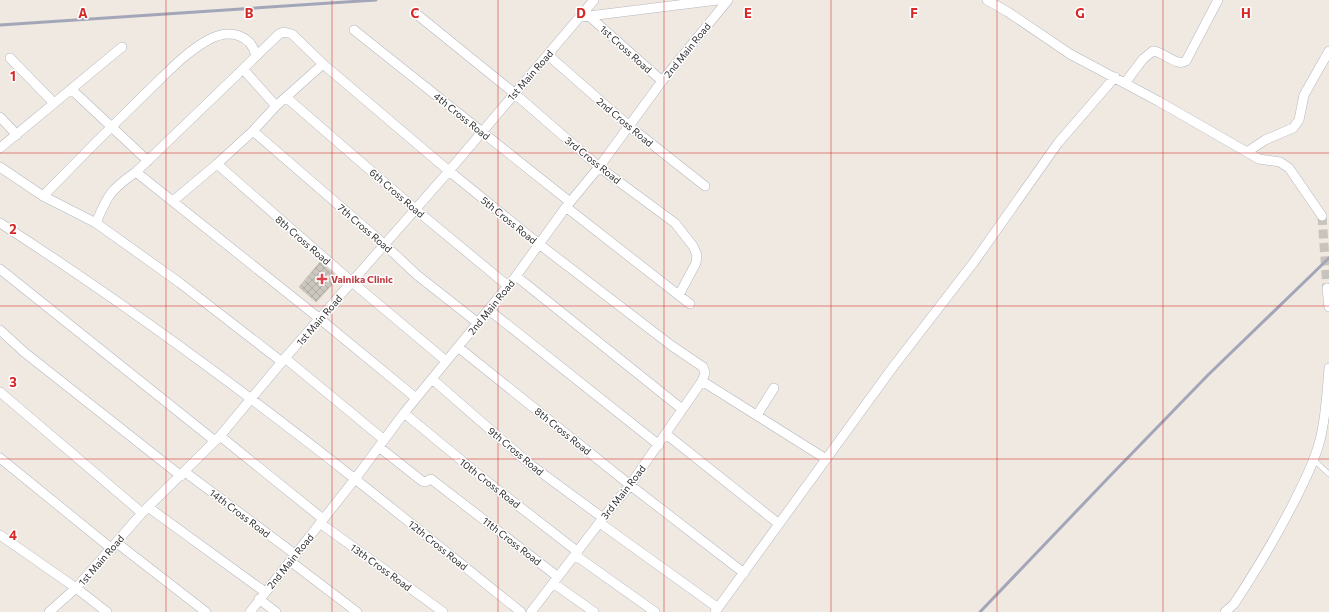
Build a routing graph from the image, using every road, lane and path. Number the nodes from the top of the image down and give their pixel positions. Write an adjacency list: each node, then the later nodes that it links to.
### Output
1 (594, 0): 7 (street, 1st Main Road)
2 (718, 0): 7 (street)
3 (728, 0): 17 (street, 2nd Main Road)
4 (988, 0): 16 (street)
5 (1218, 0): 18 (street)
6 (419, 16): 20 (street, 3rd Cross Road)
7 (585, 16): 11 (street, 1st Main Road); 17 (street, 1st Cross Road)
8 (354, 30): 28 (street, 4th Cross Road)
9 (122, 47): 19 (street)
10 (1329, 51): 31 (street)
11 (548, 55): 20 (street, 1st Main Road); 26 (street, 2nd Cross Road)
12 (256, 56): 14 (street, 5th Cross Road); 15 (street); 25 (street)
13 (10, 58): 22 (street)
14 (323, 64): 21 (street); 36 (street, 5th Cross Road)
15 (243, 70): 23 (street); 32 (street)
16 (1115, 77): 18 (street); 78 (street)
17 (662, 81): 26 (street, 2nd Main Road)
18 (1126, 83): 31 (street)
19 (71, 89): 22 (street); 25 (street)
20 (514, 93): 28 (street, 1st Main Road); 35 (street, 3rd Cross Road)
21 (287, 98): 23 (street); 42 (street, 6th Cross Road)
22 (54, 103): 29 (street)
23 (276, 106): 27 (street)
24 (0, 116): 29 (street)
25 (112, 126): 32 (street); 39 (street)
26 (629, 126): 35 (street, 2nd Main Road); 38 (street, 2nd Cross Road)
27 (253, 130): 33 (street); 47 (street, 7th Cross Road)
28 (481, 132): 36 (street, 1st Main Road); 41 (street, 4th Cross Road)
29 (17, 135): 30 (street)
30 (0, 148)
31 (1247, 152): 43 (street)
32 (148, 161): 37 (street)
33 (217, 164): 40 (street); 50 (street, 8th Cross Road)
34 (0, 167): 39 (street)
35 (599, 167): 41 (street, 2nd Main Road); 53 (street, 3rd Cross Road)
36 (449, 171): 42 (street, 1st Main Road); 46 (street, 5th Cross Road)
37 (136, 172): 40 (street); 45 (street)
38 (705, 186)
39 (43, 196): 45 (street)
40 (173, 201): 57 (street)
41 (568, 205): 46 (street, 2nd Main Road); 53 (street, 4th Cross Road)
42 (415, 209): 47 (street, 1st Main Road); 51 (street, 6th Cross Road)
43 (1322, 216)
44 (0, 223): 69 (street, 12th Cross Road)
45 (96, 223): 61 (street)
46 (539, 244): 49 (street, 2nd Main Road); 65 (street, 5th Cross Road)
47 (384, 245): 50 (street, 1st Main Road); 58 (street, 7th Cross Road)
48 (0, 269): 74 (street, 13th Cross Road)
49 (516, 276): 51 (street, 2nd Main Road); 70 (street)
50 (352, 282): 57 (street, 1st Main Road); 62 (street, 8th Cross Road)
51 (508, 286): 56 (street, 2nd Main Road)
52 (1327, 288): 55 (street)
53 (679, 295): 54 (street, 4th Cross Road)
54 (690, 304)
55 (1329, 307)
56 (489, 310): 58 (street, 2nd Main Road); 76 (street)
57 (320, 319): 61 (street, 1st Main Road); 68 (street)
58 (478, 323): 60 (street, 2nd Main Road)
59 (0, 330): 80 (street, 14th Cross Road)
60 (458, 347): 62 (street, 2nd Main Road); 83 (street, 8th Cross Road)
61 (284, 360): 69 (street, 1st Main Road); 75 (street)
62 (446, 361): 64 (street, 2nd Main Road)
63 (1329, 368): 79 (street)
64 (432, 379): 68 (street, 2nd Main Road); 85 (street, 9th Cross Road)
65 (702, 381): 70 (street, 3rd Main Road); 72 (street)
66 (774, 388): 72 (street)
67 (0, 392): 84 (street)
68 (416, 398): 71 (street, 2nd Main Road)
69 (250, 399): 74 (street, 1st Main Road); 82 (street, 12th Cross Road)
70 (682, 409): 73 (street, 3rd Main Road)
71 (404, 413): 75 (street, 2nd Main Road); 90 (street, 10th Cross Road)
72 (757, 416): 78 (street)
73 (666, 434): 76 (street, 3rd Main Road); 87 (street)
74 (218, 438): 80 (street, 1st Main Road); 86 (street, 13th Cross Road)
75 (381, 443): 82 (street, 2nd Main Road); 93 (street, 11th Cross Road)
76 (659, 445): 83 (street, 3rd Main Road)
77 (0, 458): 89 (street)
78 (826, 459): 87 (street)
79 (1314, 460): 81 (lane); 109 (street)
80 (183, 474): 84 (street, 1st Main Road); 91 (street, 14th Cross Road)
81 (1329, 474)
82 (355, 479): 86 (street, 2nd Main Road); 105 (street, 12th Cross Road)
83 (630, 485): 85 (street, 3rd Main Road); 92 (street, 8th Cross Road)
84 (145, 510): 89 (street, 1st Main Road); 95 (street)
85 (602, 520): 90 (street, 3rd Main Road); 97 (street, 9th Cross Road)
86 (322, 521): 91 (street, 2nd Main Road); 104 (street, 13th Cross Road)
87 (779, 524): 92 (street)
88 (0, 535): 94 (street)
89 (114, 546): 94 (street, 1st Main Road); 100 (street)
90 (576, 553): 93 (street, 3rd Main Road); 108 (street, 10th Cross Road)
91 (293, 558): 95 (street, 2nd Main Road); 103 (street, 14th Cross Road)
92 (744, 573): 97 (street)
93 (555, 580): 106 (street, 3rd Main Road); 107 (street, 11th Cross Road)
94 (76, 588): 98 (street, 1st Main Road); 99 (street)
95 (265, 592): 96 (street, 2nd Main Road)
96 (259, 599): 101 (street, 2nd Main Road); 102 (street)
97 (717, 610)
98 (49, 612)
99 (107, 612)
100 (206, 612)
101 (250, 612)
102 (276, 612)
103 (357, 612)
104 (443, 612)
105 (521, 612)
106 (531, 612)
107 (594, 612)
108 (655, 612)
109 (1225, 612)

